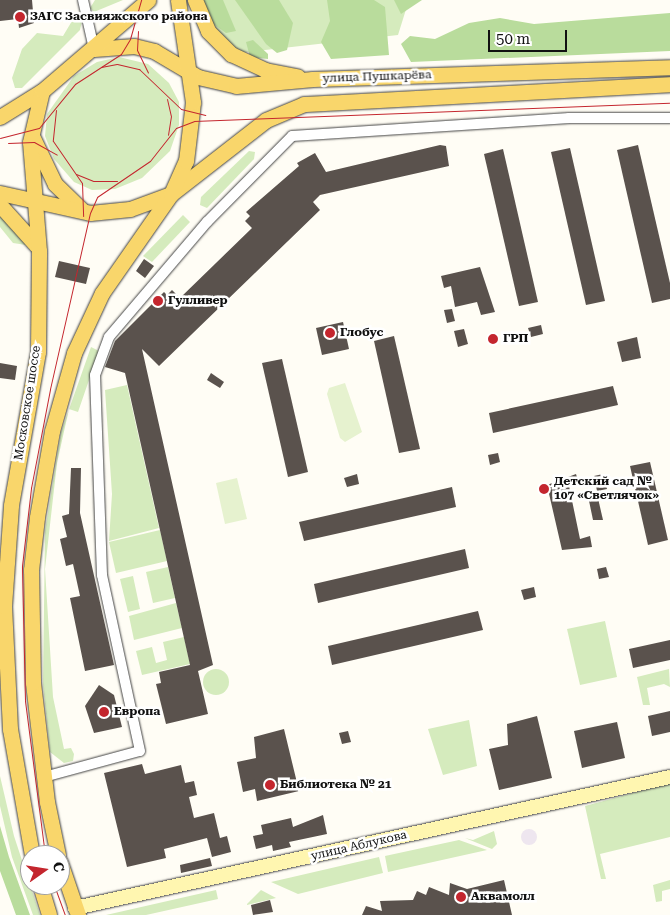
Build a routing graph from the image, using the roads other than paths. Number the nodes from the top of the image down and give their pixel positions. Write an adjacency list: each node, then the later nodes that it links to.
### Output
1 (83, 0): 5 (street)
2 (148, 0): 5 (main road)
3 (178, 0): 7 (main road)
4 (195, 0): 8 (main road)
5 (94, 49): 7 (main road, улица Пушкарёва); 10 (main road)
6 (670, 67): 8 (main road, улица Пушкарёва)
7 (187, 72): 8 (main road, улица Пушкарёва); 15 (main road)
8 (313, 79)
9 (670, 84): 15 (main road, улица Пушкарёва)
10 (42, 91): 11 (main road); 13 (main road, Московское шоссе)
11 (0, 118)
12 (670, 118): 21 (street)
13 (32, 132): 16 (main road, Московское шоссе); 18 (main road)
14 (0, 193): 16 (main road)
15 (170, 194): 18 (main road); 21 (main road)
16 (31, 200): 18 (main road); 19 (main road, Московское шоссе)
17 (0, 205): 19 (main road)
18 (84, 212)
19 (39, 251): 22 (main road, Московское шоссе)
20 (670, 777): 26 (street, улица Аблукова)
21 (44, 778): 23 (main road)
22 (30, 845)
23 (56, 845)
24 (70, 891): 26 (main road)
25 (43, 895): 27 (main road)
26 (77, 911): 27 (main road, улица Аблукова)
27 (48, 915)

